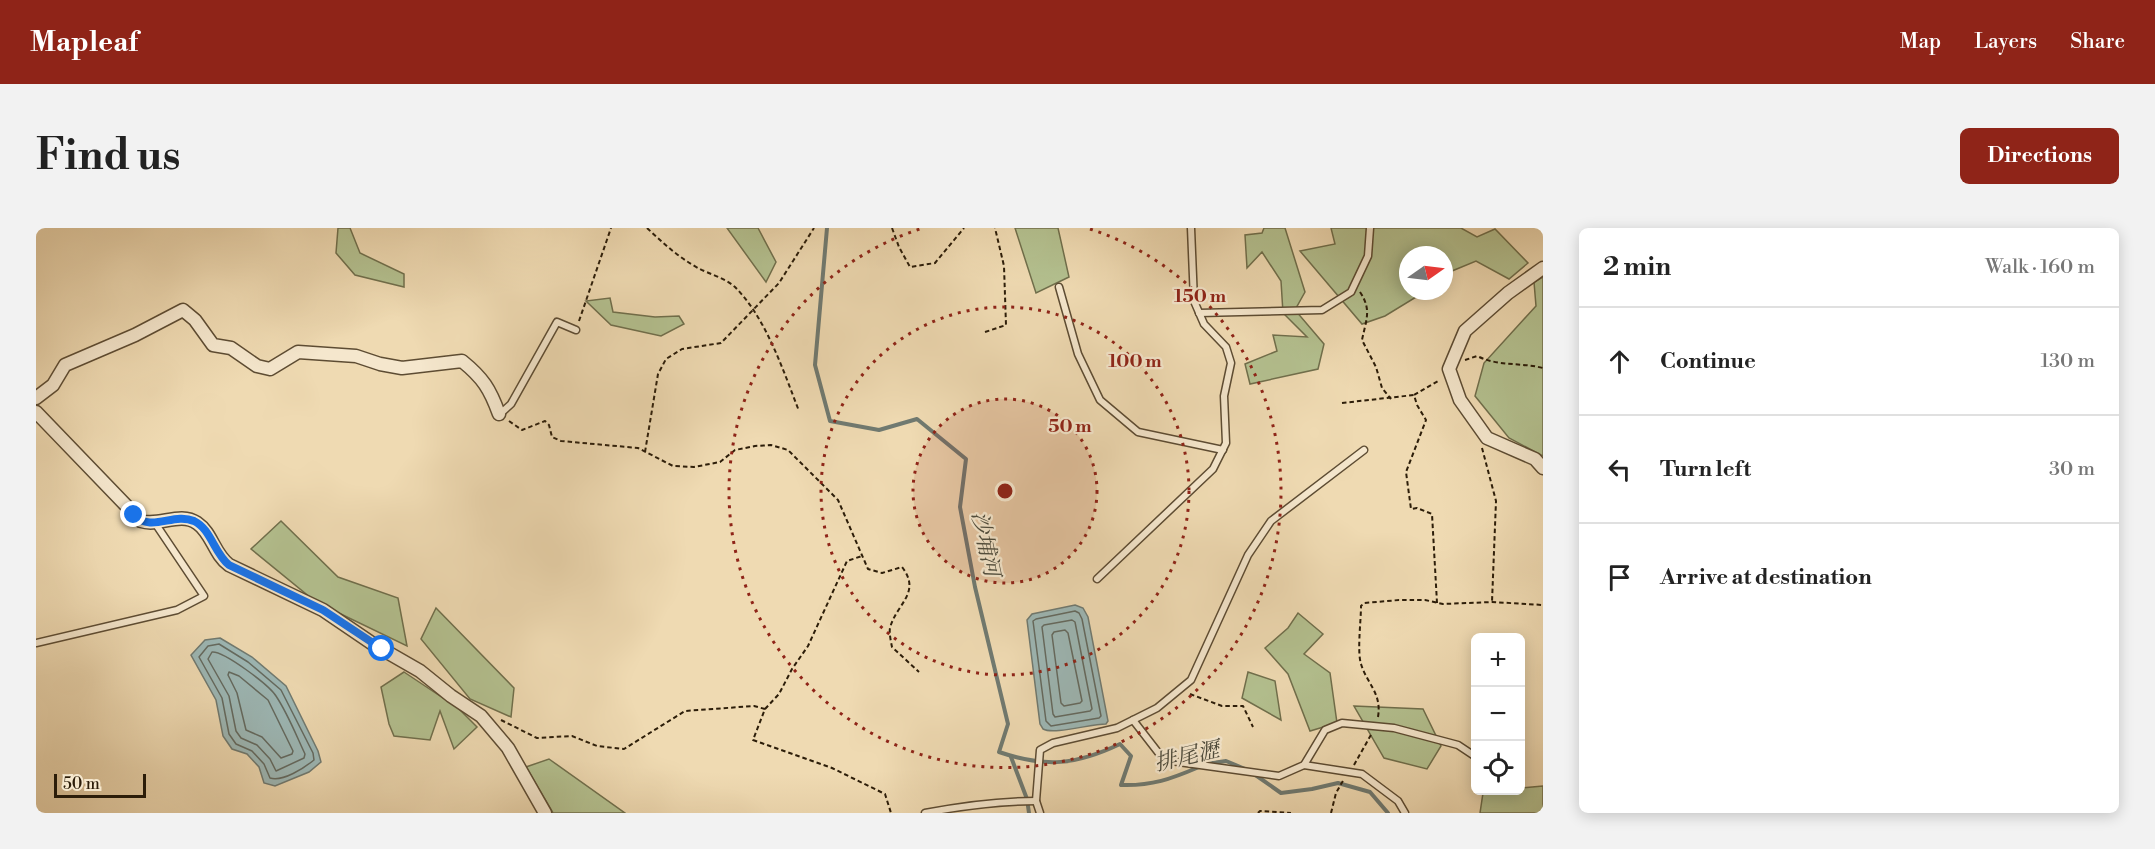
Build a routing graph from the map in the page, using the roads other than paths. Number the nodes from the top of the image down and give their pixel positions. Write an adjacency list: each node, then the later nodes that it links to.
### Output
1 (1191, 228): 5 (lane)
2 (1370, 228): 5 (lane)
3 (1543, 268): 12 (street)
4 (1059, 287): 10 (lane)
5 (1199, 313): 10 (lane)
6 (576, 330): 9 (lane)
7 (36, 399): 9 (street)
8 (36, 412): 13 (street)
9 (499, 414)
10 (1223, 450): 14 (lane)
11 (1364, 450): 16 (lane)
12 (1543, 468)
13 (155, 523): 15 (lane); 20 (street)
14 (1097, 579)
15 (36, 643)
16 (1133, 720): 18 (lane); 19 (lane)
17 (1471, 754): 18 (lane)
18 (1304, 765): 23 (lane)
19 (1036, 801): 21 (lane); 22 (lane)
20 (545, 813)
21 (925, 813)
22 (1040, 813)
23 (1404, 813)

